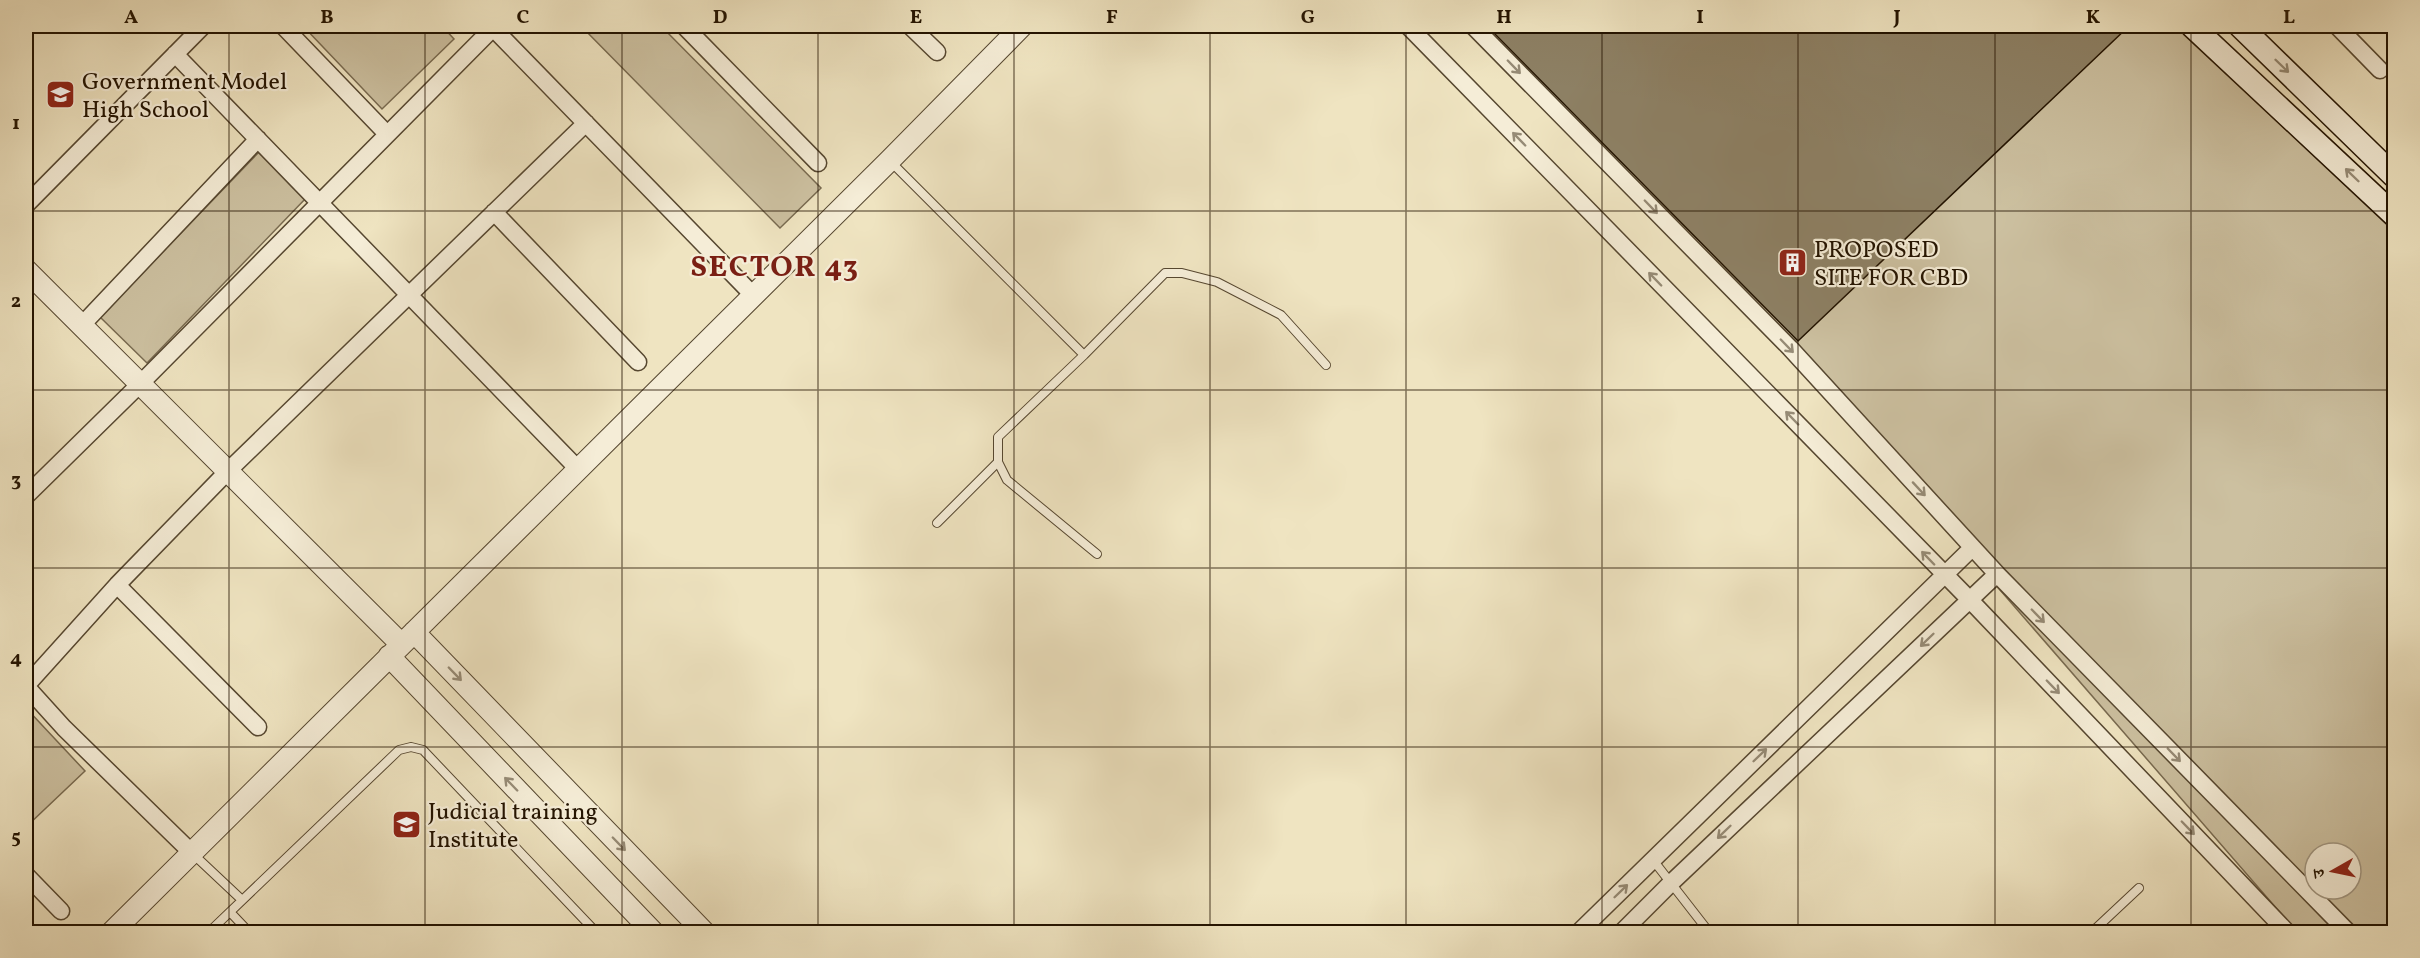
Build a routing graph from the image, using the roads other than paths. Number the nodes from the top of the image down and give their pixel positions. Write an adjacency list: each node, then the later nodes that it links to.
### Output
1 (203, 26): 13 (street)
2 (283, 26): 16 (street)
3 (684, 26): 19 (street)
4 (910, 26): 12 (street)
5 (1022, 26): 18 (street)
6 (1408, 26): 41 (street, one-way to 6)
7 (1473, 26): 38 (street, one-way to 38)
8 (2192, 26): 24 (main road, one-way to 8)
9 (2240, 26): 20 (main road, one-way to 20)
10 (2337, 26): 14 (street)
11 (492, 27): 15 (street); 16 (street)
12 (937, 52)
13 (176, 54): 17 (street); 22 (street)
14 (2380, 70)
15 (586, 123): 23 (street); 27 (street)
16 (387, 134): 21 (street)
17 (258, 139): 21 (street); 28 (street)
18 (889, 160): 27 (street); 29 (lane)
19 (818, 163)
20 (2394, 176)
21 (319, 202): 26 (street); 32 (street)
22 (26, 205)
23 (494, 212): 26 (street); 30 (street)
24 (2394, 215)
25 (26, 270): 28 (street)
26 (409, 294): 34 (street); 35 (street)
27 (753, 295): 34 (street)
28 (82, 325): 32 (street)
29 (1084, 355): 31 (lane); 33 (lane)
30 (638, 362)
31 (1326, 365)
32 (141, 383): 35 (street); 36 (street)
33 (998, 462): 37 (lane); 39 (lane)
34 (578, 469): 44 (street)
35 (228, 471): 42 (street); 44 (street)
36 (26, 496)
37 (937, 523)
38 (1972, 548): 40 (street); 41 (street)
39 (1097, 554)
40 (1997, 574): 43 (street); 66 (street, one-way to 66)
41 (1945, 575): 43 (street); 48 (street, one-way to 41)
42 (117, 585): 45 (street); 46 (street)
43 (1969, 599): 50 (street, one-way to 50); 65 (street, one-way to 65)
44 (401, 644): 47 (street); 59 (street, one-way to 44); 60 (street, one-way to 60)
45 (26, 686): 47 (street)
46 (258, 727)
47 (192, 853): 52 (lane); 55 (street)
48 (1653, 860): 50 (lane); 61 (street, one-way to 48)
49 (26, 875): 53 (street)
50 (1671, 883): 62 (street); 63 (lane)
51 (2139, 888): 64 (lane)
52 (242, 900): 54 (lane); 58 (lane)
53 (61, 911)
54 (230, 912): 56 (lane); 57 (lane)
55 (112, 933)
56 (209, 933)
57 (249, 933)
58 (596, 933)
59 (652, 933)
60 (704, 933)
61 (1579, 933)
62 (1622, 933)
63 (1709, 933)
64 (2092, 933)
65 (2287, 933)
66 (2348, 933)

